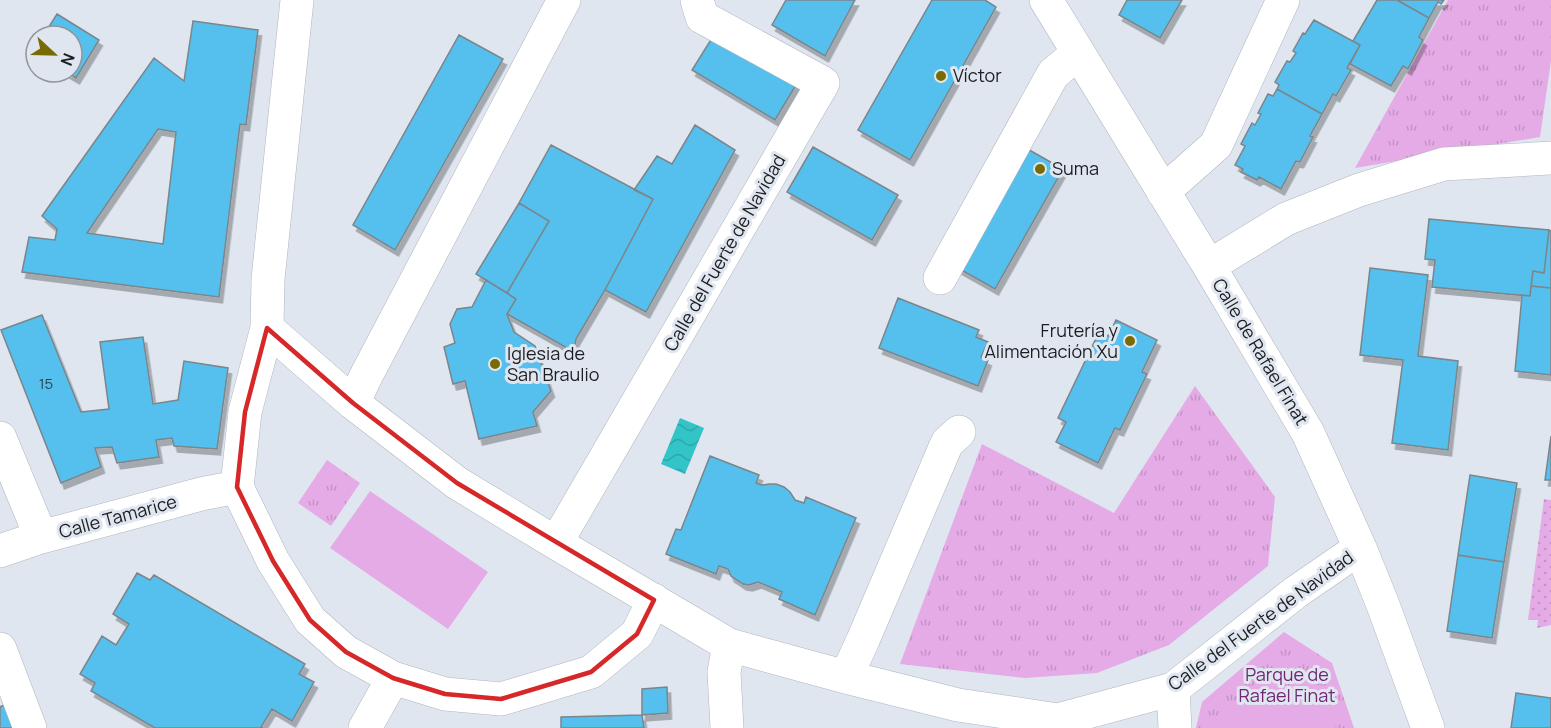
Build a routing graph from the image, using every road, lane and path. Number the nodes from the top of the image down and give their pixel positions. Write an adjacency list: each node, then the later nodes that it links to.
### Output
1 (297, 0): 11 (street)
2 (1046, 0): 6 (street, Calle de Rafael Finat)
3 (1283, 0): 8 (street)
4 (563, 3): 12 (street)
5 (699, 8): 17 (street, Calle del Fuerte de Navidad)
6 (1078, 53): 8 (street, Calle de Rafael Finat); 10 (street)
7 (1551, 158): 9 (street)
8 (1163, 192): 9 (street, Calle de Rafael Finat)
9 (1209, 266): 18 (street, Calle de Rafael Finat)
10 (940, 278)
11 (267, 327): 12 (street, Calle del Fuerte de Navidad); 15 (street)
12 (353, 403): 17 (street, Calle del Fuerte de Navidad)
13 (959, 432): 23 (street)
14 (0, 438): 16 (street)
15 (237, 487): 16 (street, Calle Tamarice); 24 (street)
16 (41, 537): 19 (street, Calle Tamarice)
17 (556, 543): 20 (street, Calle del Fuerte de Navidad)
18 (1360, 548): 25 (street, Calle del Fuerte de Navidad); 30 (street, Calle de Rafael Finat)
19 (0, 551)
20 (654, 600): 21 (street, Calle del Fuerte de Navidad); 24 (street)
21 (729, 645): 23 (street, Calle del Fuerte de Navidad); 28 (street)
22 (0, 649): 26 (street)
23 (846, 677): 25 (street, Calle del Fuerte de Navidad)
24 (393, 678): 27 (street)
25 (1173, 689): 29 (street)
26 (30, 728)
27 (365, 728)
28 (727, 728)
29 (1175, 728)
30 (1428, 728)

